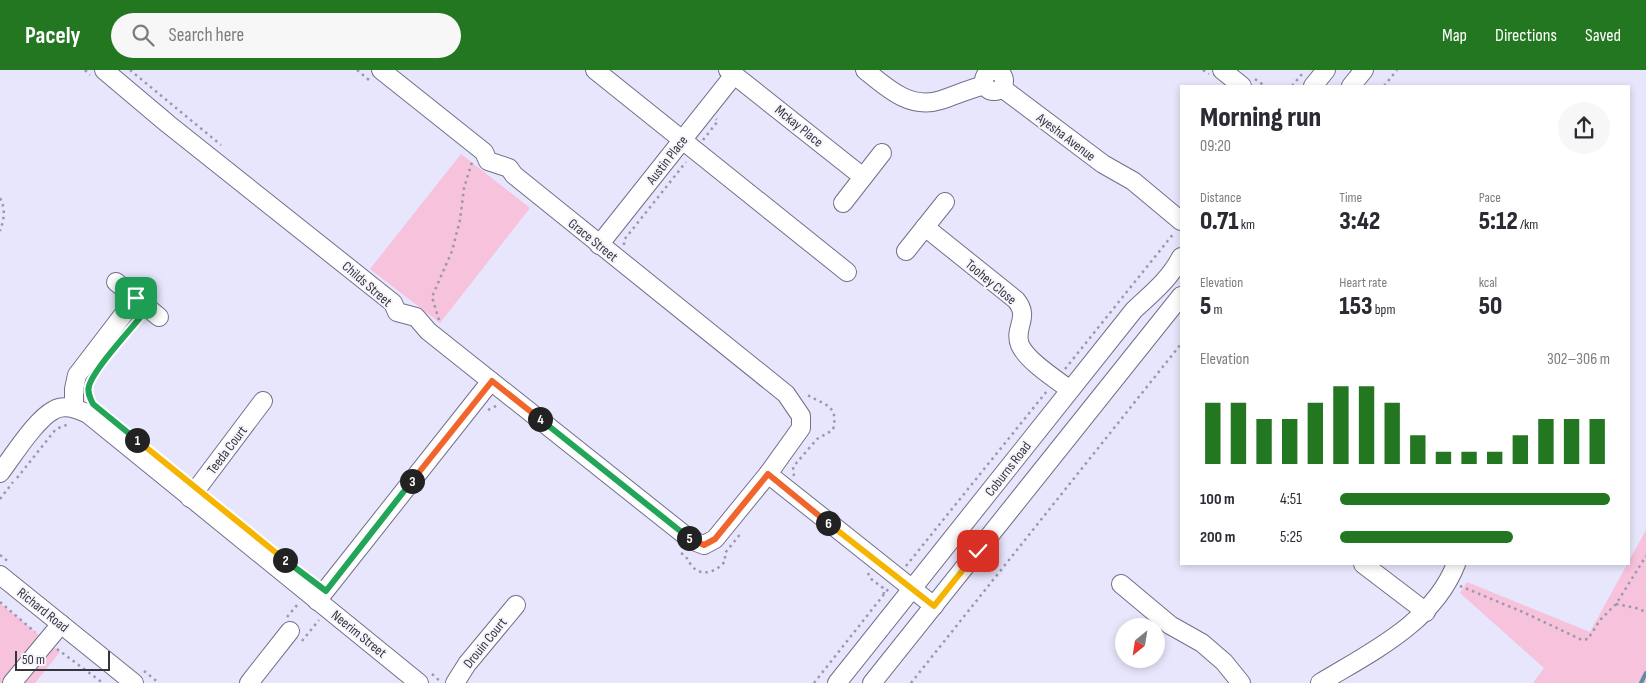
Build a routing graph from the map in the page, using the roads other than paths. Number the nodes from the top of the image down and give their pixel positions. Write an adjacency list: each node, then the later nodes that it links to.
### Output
1 (104, 70): 31 (street, Childs Street)
2 (595, 70): 14 (street)
3 (865, 70): 13 (street)
4 (996, 70): 13 (street)
5 (1222, 70): 10 (street)
6 (1326, 70): 11 (street)
7 (1364, 70): 12 (street)
8 (731, 72): 14 (street, Austin Place); 16 (street, Mckay Place)
9 (377, 76): 23 (street, Grace Street)
10 (1241, 85)
11 (1314, 85)
12 (1352, 85)
13 (994, 86): 17 (street, Ayesha Avenue)
14 (682, 141): 23 (street, Austin Place); 26 (street)
15 (882, 153): 16 (street)
16 (863, 178): 20 (street)
17 (1134, 181): 19 (street, Ayesha Avenue); 21 (street, Ayesha Avenue)
18 (945, 202): 22 (street)
19 (1180, 203)
20 (843, 204)
21 (1178, 226)
22 (924, 227): 24 (street); 32 (street, Toohey Close)
23 (599, 245): 36 (street, Grace Street)
24 (906, 251)
25 (1180, 260): 32 (street, Coburns Road)
26 (847, 272)
27 (116, 282): 29 (street)
28 (1180, 297): 44 (street, Coburns Road)
29 (136, 298): 30 (street); 34 (street)
30 (159, 317)
31 (492, 381): 36 (street, Childs Street); 45 (street)
32 (1063, 384): 42 (street, Coburns Road)
33 (263, 401): 37 (street, Teeda Court)
34 (73, 415): 35 (street); 37 (street, Neerim Street)
35 (0, 472)
36 (768, 474): 42 (street)
37 (190, 498): 45 (street, Neerim Street)
38 (1363, 565): 46 (street)
39 (1456, 565): 46 (street)
40 (0, 575): 47 (street, Richard Road)
41 (1121, 584): 56 (street)
42 (912, 589): 44 (street); 54 (street, Coburns Road)
43 (516, 605): 53 (street, Drouin Court)
44 (934, 606): 55 (street, Coburns Road)
45 (315, 607): 49 (street, Neerim Street)
46 (1426, 612): 57 (street)
47 (61, 624): 50 (street); 51 (street, Richard Road)
48 (290, 632): 52 (street)
49 (423, 677)
50 (12, 683)
51 (134, 683)
52 (249, 683)
53 (455, 683)
54 (837, 683)
55 (872, 683)
56 (1241, 683)
57 (1320, 683)

